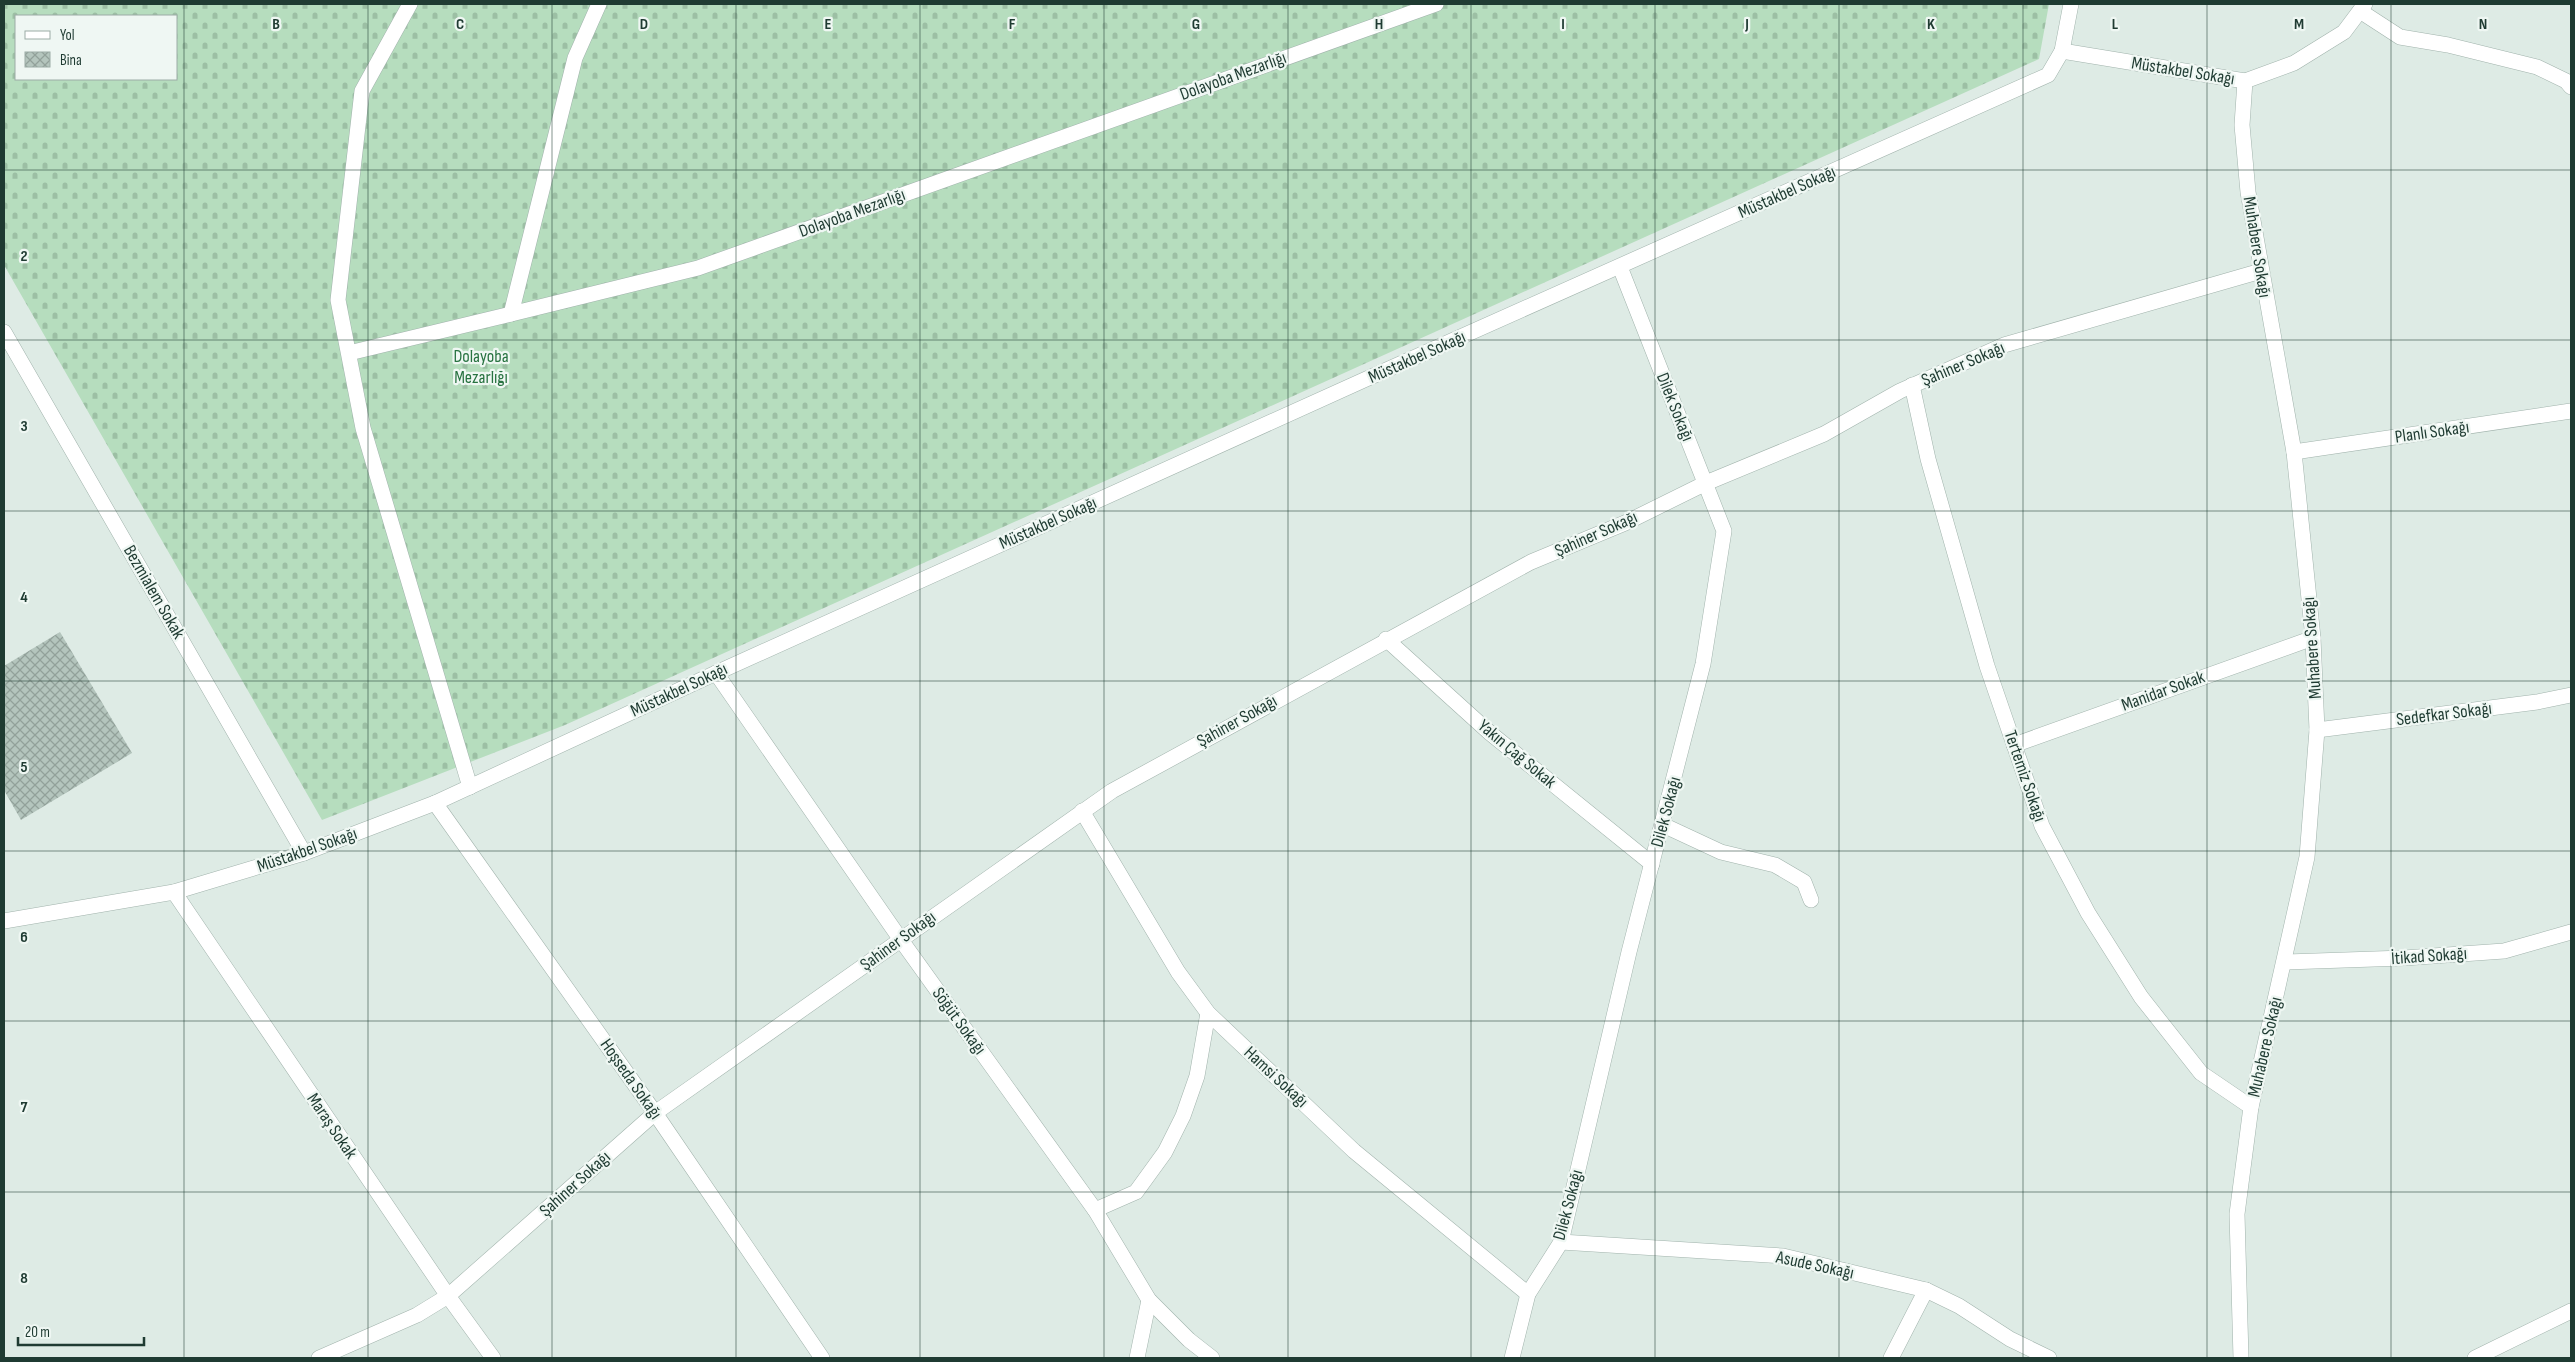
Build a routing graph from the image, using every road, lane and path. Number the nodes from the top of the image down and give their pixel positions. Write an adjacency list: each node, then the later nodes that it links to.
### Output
1 (410, 4): 14 (street)
2 (599, 4): 12 (street)
3 (1436, 4): 6 (street, Dolayoba Mezarlığı)
4 (2071, 4): 7 (street, Müstakbel Sokağı)
5 (2362, 8): 8 (street); 9 (street)
6 (1406, 9): 12 (street, Dolayoba Mezarlığı)
7 (2062, 52): 8 (street, Müstakbel Sokağı); 10 (street, Müstakbel Sokağı)
8 (2245, 81): 11 (street, Muhabere Sokağı)
9 (2571, 87)
10 (1620, 267): 18 (street, Dilek Sokağı); 21 (street, Müstakbel Sokağı)
11 (2261, 271): 15 (street, Şahiner Sokağı); 17 (street, Muhabere Sokağı)
12 (510, 314): 14 (street, Dolayoba Mezarlığı)
13 (4, 332): 29 (street, Bezmialem Sokak)
14 (349, 353): 25 (street)
15 (1912, 385): 18 (street, Şahiner Sokağı); 24 (street, Tertemiz Sokağı)
16 (2571, 411): 17 (street, Planlı Sokağı)
17 (2294, 452): 19 (street, Muhabere Sokağı)
18 (1706, 483): 20 (street, Şahiner Sokağı); 28 (street, Dilek Sokağı)
19 (2313, 638): 23 (street, Muhabere Sokağı); 24 (street, Manidar Sokak)
20 (1386, 640): 27 (street, Şahiner Sokağı); 30 (street, Yakın Çağ Sokak)
21 (716, 673): 25 (street, Müstakbel Sokağı); 35 (street, Söğüt Sokağı)
22 (2571, 695): 23 (street, Sedefkar Sokağı)
23 (2317, 730): 36 (street, Muhabere Sokağı)
24 (2014, 745): 38 (street, Tertemiz Sokağı)
25 (470, 787): 26 (street, Müstakbel Sokağı)
26 (435, 803): 29 (street, Müstakbel Sokağı); 39 (street, Hoşseda Sokağı)
27 (1082, 811): 35 (street, Şahiner Sokağı); 37 (street, Hamsi Sokağı)
28 (1662, 825): 30 (street, Dilek Sokağı); 32 (street)
29 (304, 853): 31 (street, Müstakbel Sokağı)
30 (1652, 864): 41 (street, Dilek Sokağı)
31 (174, 892): 33 (street, Müstakbel Sokağı); 44 (street, Maraş Sokak)
32 (1811, 900)
33 (4, 921)
34 (2571, 932): 36 (street, İtikad Sokağı)
35 (901, 940): 39 (street, Şahiner Sokağı); 40 (street, Söğüt Sokağı)
36 (2284, 962): 38 (street, Muhabere Sokağı)
37 (1208, 1013): 40 (street); 43 (street, Hamsi Sokağı)
38 (2251, 1107): 55 (street, Muhabere Sokağı)
39 (655, 1113): 44 (street, Şahiner Sokağı); 49 (street, Hoşseda Sokağı)
40 (1095, 1210): 45 (street, Söğüt Sokağı)
41 (1561, 1242): 42 (street, Asude Sokağı); 43 (street, Dilek Sokağı)
42 (1926, 1290): 53 (street); 54 (street, Asude Sokağı)
43 (1528, 1294): 52 (street, Dilek Sokağı)
44 (448, 1296): 47 (street, Şahiner Sokağı); 48 (street, Maraş Sokak)
45 (1150, 1300): 50 (street); 51 (street, Söğüt Sokağı)
46 (2571, 1311): 56 (street)
47 (319, 1358)
48 (493, 1358)
49 (822, 1358)
50 (1137, 1358)
51 (1212, 1358)
52 (1512, 1358)
53 (1891, 1358)
54 (2049, 1358)
55 (2241, 1358)
56 (2475, 1358)

